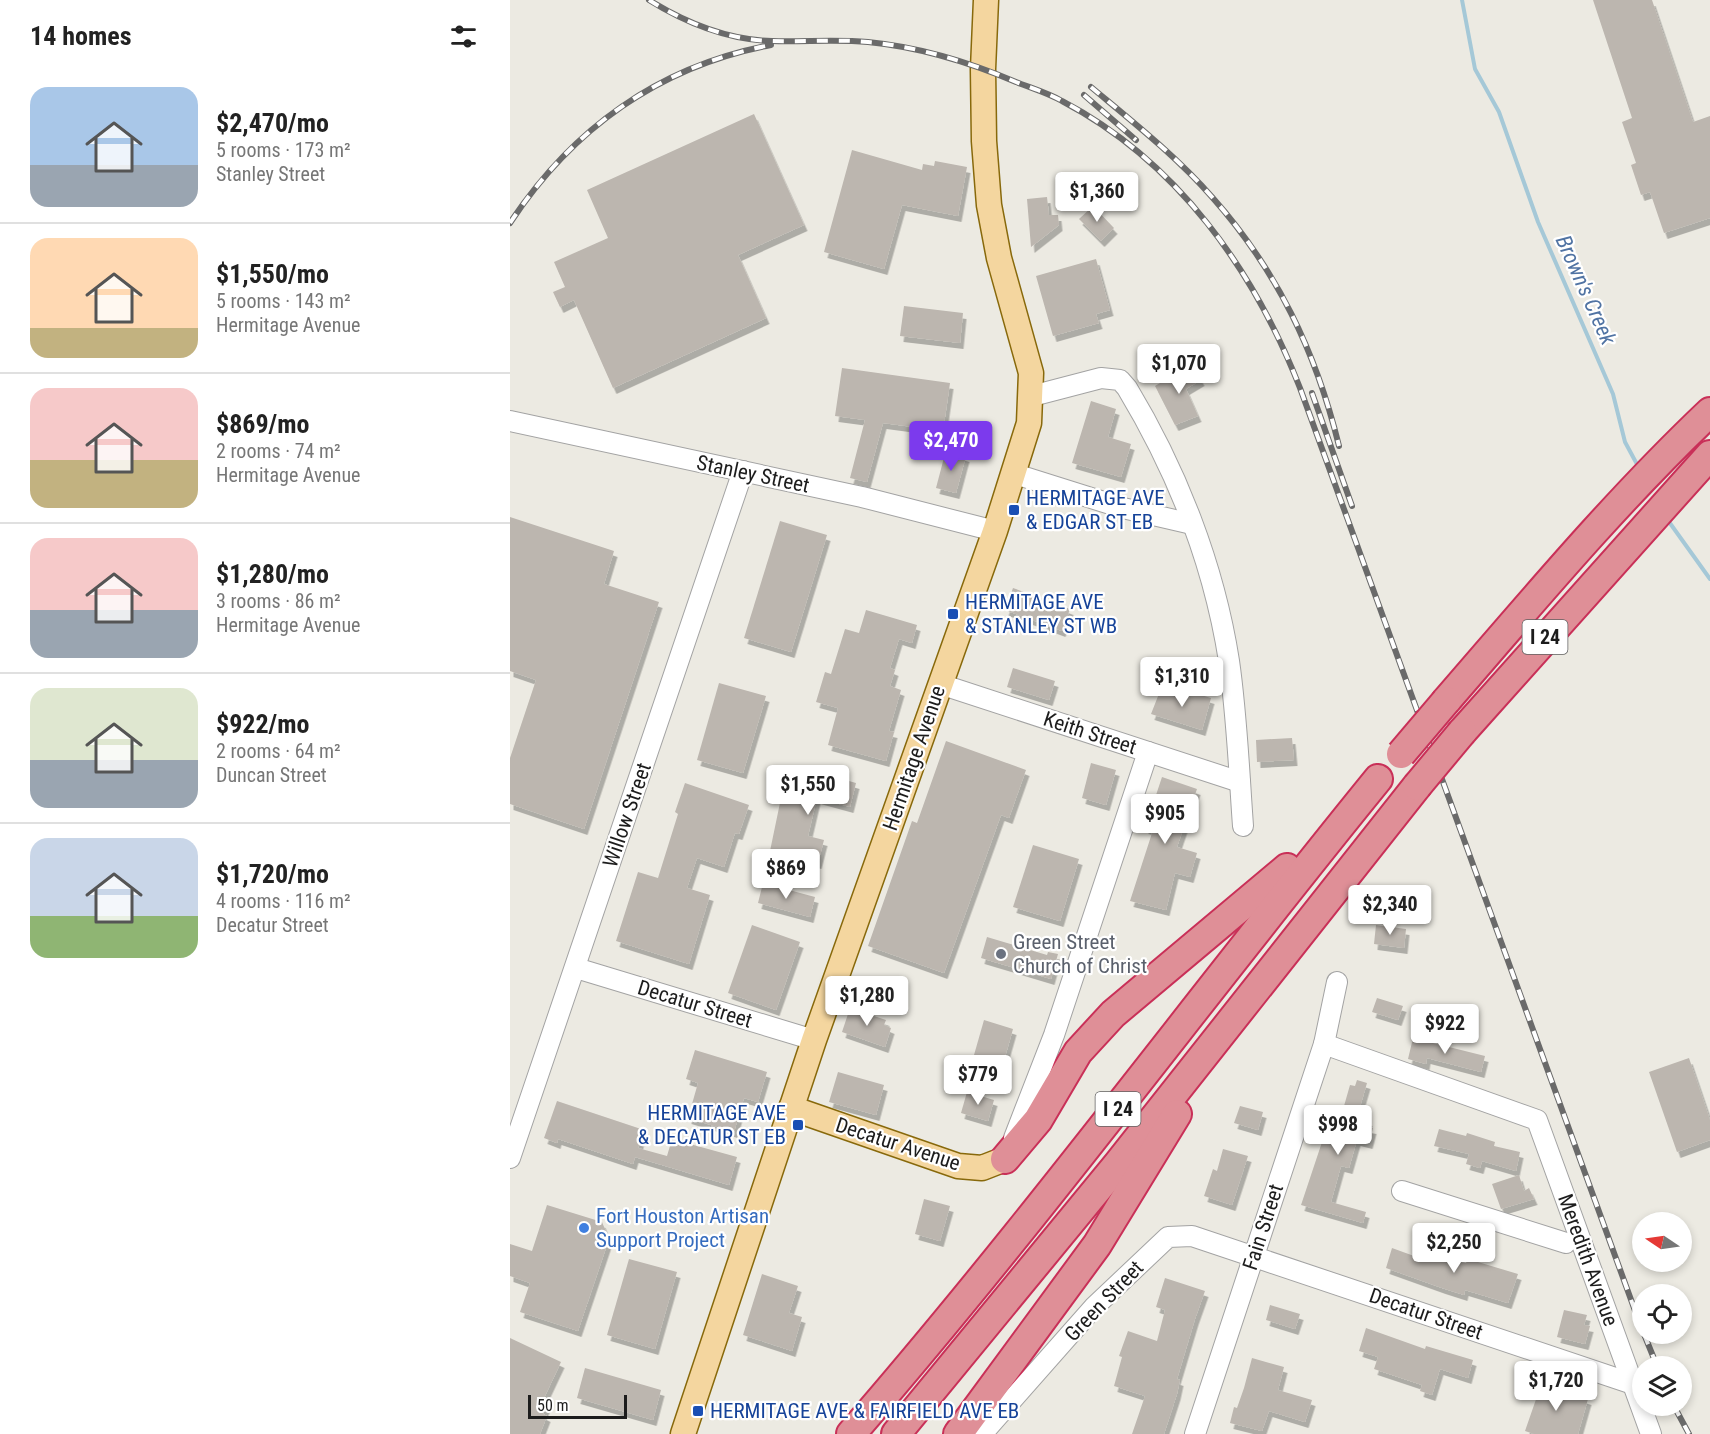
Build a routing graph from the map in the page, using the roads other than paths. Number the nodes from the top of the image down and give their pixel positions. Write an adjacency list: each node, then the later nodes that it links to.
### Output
1 (986, 0): 2 (main road, Hermitage Avenue)
2 (1032, 396): 7 (main road, Hermitage Avenue); 8 (street)
3 (1710, 412): 12 (highway, I 24, bridge)
4 (510, 421): 6 (street, Stanley Street)
5 (1702, 463): 17 (highway, I 24, bridge)
6 (743, 471): 9 (street, Stanley Street); 15 (street, Willow Street)
7 (1015, 474): 8 (street); 9 (main road, Hermitage Avenue)
8 (1192, 524): 13 (street)
9 (995, 531): 10 (main road, Hermitage Avenue)
10 (940, 684): 11 (street, Keith Street); 18 (main road, Hermitage Avenue)
11 (1148, 752): 13 (street, Keith Street); 22 (street)
12 (1378, 779): 22 (highway); 30 (highway, I 24)
13 (1240, 782): 14 (street)
14 (1243, 826)
15 (576, 968): 18 (street, Decatur Street); 21 (street, Willow Street)
16 (1337, 982): 19 (street, Fain Street)
17 (1247, 998): 31 (highway, I 24); 32 (highway)
18 (814, 1040): 20 (main road, Hermitage Avenue)
19 (1324, 1044): 25 (street, Fain Street); 26 (street, Meredith Avenue)
20 (791, 1108): 22 (main road, Decatur Avenue); 29 (main road, Hermitage Avenue)
21 (510, 1158)
22 (1005, 1159)
23 (1402, 1191): 24 (street)
24 (1566, 1243)
25 (1254, 1256): 27 (street, Decatur Street); 33 (street, Green Street); 34 (street, Fain Street)
26 (1632, 1381)
27 (1632, 1384)
28 (1645, 1416): 35 (street, Meredith Avenue)
29 (683, 1434)
30 (851, 1434)
31 (896, 1434)
32 (958, 1434)
33 (982, 1434)
34 (1195, 1434)
35 (1651, 1434)

